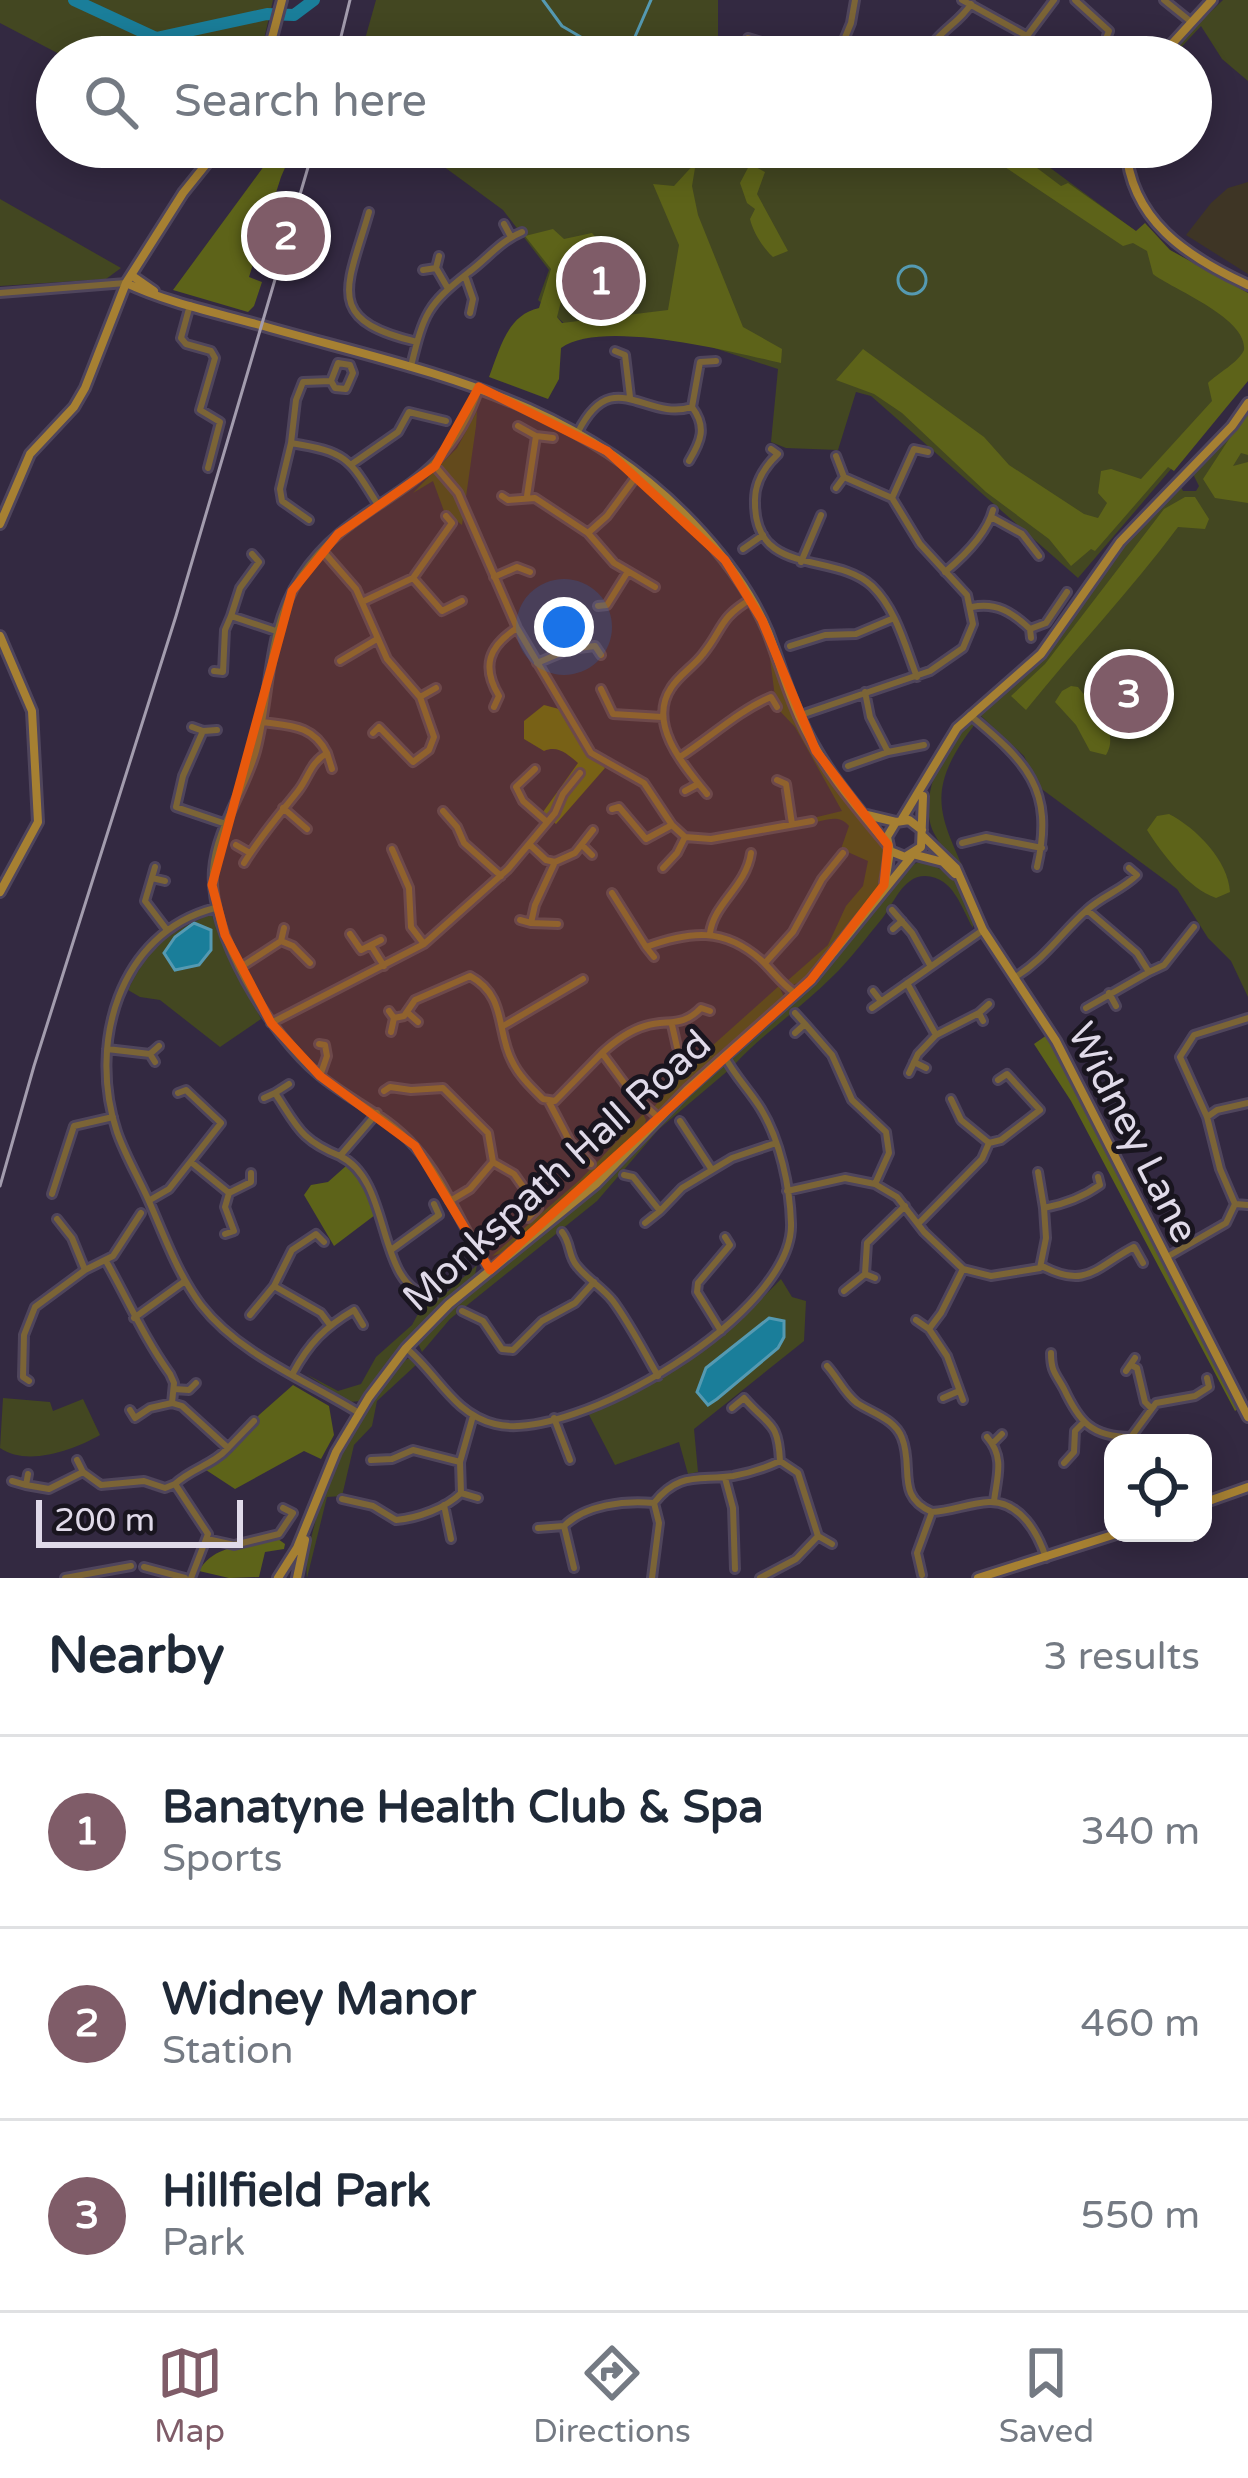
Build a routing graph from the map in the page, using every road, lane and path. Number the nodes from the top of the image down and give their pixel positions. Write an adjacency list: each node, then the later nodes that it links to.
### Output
1 (855, 0): 11 (street)
2 (1054, 0): 13 (street)
3 (1075, 0): 9 (street)
4 (1164, 0): 8 (street)
5 (1211, 0): 8 (street)
6 (966, 2): 12 (street); 13 (street)
7 (281, 5): 10 (street)
8 (1190, 21): 14 (street)
9 (1111, 31)
10 (273, 36)
11 (845, 36)
12 (938, 36)
13 (1027, 36)
14 (1178, 36)
15 (203, 168): 25 (street)
16 (1130, 168): 26 (street)
17 (369, 212): 31 (street)
18 (504, 224): 20 (street)
19 (523, 232): 20 (street)
20 (511, 237): 24 (street)
21 (440, 256): 22 (street)
22 (436, 268): 23 (street); 27 (street)
23 (422, 270)
24 (465, 276): 27 (street); 30 (street)
25 (128, 284): 28 (street); 29 (street); 69 (street)
26 (1248, 285)
27 (447, 287): 31 (street)
28 (0, 293)
29 (190, 305): 34 (street); 56 (street)
30 (470, 313)
31 (417, 342): 34 (street)
32 (615, 351): 39 (street)
33 (716, 361): 42 (street)
34 (411, 366): 38 (street)
35 (295, 375): 37 (street)
36 (331, 381): 36 (street); 37 (street)
37 (303, 382): 49 (street)
38 (479, 387): 46 (street); 55 (street)
39 (631, 397): 42 (street); 46 (street)
40 (1248, 403): 115 (street)
41 (399, 407): 43 (street)
42 (692, 407): 53 (street)
43 (409, 412): 44 (street); 54 (street)
44 (446, 421)
45 (518, 426): 47 (street)
46 (578, 432): 57 (street)
47 (536, 436): 48 (street); 60 (street)
48 (553, 439)
49 (291, 443): 54 (street); 65 (street)
50 (928, 452): 61 (street)
51 (778, 454): 71 (street)
52 (836, 456): 58 (street)
53 (689, 461)
54 (352, 464): 64 (street)
55 (435, 466): 64 (street); 84 (street)
56 (208, 468)
57 (638, 474): 70 (street); 88 (street)
58 (844, 477): 59 (street); 61 (street)
59 (836, 488)
60 (527, 496): 62 (street); 70 (street)
61 (892, 498): 82 (street)
62 (506, 502)
63 (302, 504): 65 (street)
64 (378, 505): 73 (street)
65 (296, 512): 67 (street)
66 (823, 513): 78 (street)
67 (309, 520)
68 (453, 521): 85 (street)
69 (0, 524)
70 (588, 533): 83 (street)
71 (763, 535): 72 (street); 78 (street)
72 (743, 549)
73 (322, 550): 90 (street); 97 (street)
74 (252, 554): 77 (street)
75 (516, 556): 79 (street)
76 (1039, 556): 82 (street)
77 (259, 562): 80 (street); 93 (street)
78 (801, 562): 94 (street)
79 (517, 567): 81 (street); 84 (street)
80 (267, 568)
81 (530, 572)
82 (945, 572): 91 (street)
83 (627, 573): 86 (street); 92 (street)
84 (494, 577): 95 (street)
85 (413, 578): 89 (street); 90 (street)
86 (655, 587)
87 (1066, 592): 96 (street)
88 (751, 599): 116 (street); 118 (street)
89 (462, 601)
90 (362, 602): 101 (street)
91 (972, 607): 96 (street); 108 (street)
92 (613, 614)
93 (231, 616): 97 (street); 107 (street)
94 (894, 618): 103 (street); 108 (street)
95 (517, 628): 106 (street); 114 (street)
96 (1030, 628): 100 (street)
97 (276, 632): 119 (street)
98 (0, 636): 181 (street)
99 (599, 637): 102 (street)
100 (1031, 638)
101 (377, 639): 105 (street); 112 (street)
102 (595, 646): 104 (street); 106 (street)
103 (790, 646)
104 (601, 655)
105 (340, 661)
106 (537, 663): 151 (street)
107 (233, 673)
108 (917, 677): 111 (street)
109 (436, 688): 112 (street)
110 (601, 689): 117 (street)
111 (865, 692): 116 (street); 127 (street)
112 (420, 697): 121 (street)
113 (777, 706): 129 (street)
114 (494, 707)
115 (970, 715): 139 (street); 161 (street)
116 (798, 716): 145 (street)
117 (630, 717): 118 (street); 122 (street)
118 (662, 717): 129 (street)
119 (262, 722): 128 (street); 149 (street)
120 (192, 727): 124 (street)
121 (379, 727)
122 (629, 727)
123 (217, 730): 124 (street)
124 (203, 731): 149 (street)
125 (924, 746): 126 (street)
126 (914, 747): 127 (street); 130 (street)
127 (888, 752): 131 (street)
128 (327, 753): 132 (street); 143 (street)
129 (680, 758): 136 (street)
130 (916, 758)
131 (848, 766)
132 (332, 769)
133 (535, 769): 138 (street)
134 (580, 773): 148 (street)
135 (777, 780): 150 (street)
136 (698, 784): 140 (street); 141 (street)
137 (506, 786): 138 (street)
138 (516, 787): 148 (street)
139 (924, 788): 147 (street); 154 (street)
140 (685, 791)
141 (707, 794)
142 (620, 797): 151 (street)
143 (283, 808): 152 (street); 163 (street)
144 (443, 812): 176 (street)
145 (860, 812): 147 (street); 160 (street)
146 (812, 821): 150 (street)
147 (899, 821): 154 (street); 160 (street)
148 (547, 822): 158 (street)
149 (226, 824): 183 (street)
150 (792, 824): 155 (street)
151 (672, 825): 155 (street)
152 (307, 829)
153 (593, 830): 159 (street)
154 (923, 833): 167 (street); 178 (street, Widney Lane)
155 (685, 837): 168 (street)
156 (962, 843): 161 (street)
157 (236, 844): 163 (street)
158 (529, 844): 170 (street); 176 (street)
159 (582, 845): 166 (street); 170 (street)
160 (889, 848): 167 (street); 180 (street, Monkspath Hall Road)
161 (1042, 848): 173 (street)
162 (392, 849): 199 (street)
163 (250, 853): 169 (street)
164 (843, 853): 204 (street)
165 (664, 854): 168 (street)
166 (592, 855)
167 (912, 856): 178 (street); 180 (street, Monkspath Hall Road)
168 (671, 861): 174 (street)
169 (244, 862)
170 (555, 862): 188 (street)
171 (760, 865): 195 (street)
172 (155, 867): 177 (street)
173 (1037, 867)
174 (663, 868)
175 (1129, 868): 185 (street)
176 (501, 876): 199 (street)
177 (152, 878): 179 (street); 193 (street)
178 (960, 879): 194 (street, Widney Lane)
179 (165, 881)
180 (884, 885): 213 (street, Monkspath Hall Road)
181 (0, 892)
182 (612, 893): 201 (street)
183 (215, 908): 193 (street); 207 (street)
184 (892, 910): 187 (street)
185 (1087, 910): 208 (street); 209 (street)
186 (520, 920): 188 (street)
187 (902, 921): 192 (street); 205 (street)
188 (531, 923): 189 (street)
189 (558, 924)
190 (1194, 927): 208 (street)
191 (284, 928): 198 (street)
192 (893, 929)
193 (167, 930): 235 (street)
194 (983, 930): 205 (street); 209 (street, Widney Lane)
195 (710, 933): 201 (street); 204 (street)
196 (350, 934): 200 (street)
197 (381, 940): 200 (street)
198 (281, 941): 203 (street); 207 (street)
199 (424, 944): 206 (street)
200 (372, 947): 206 (street)
201 (646, 947): 202 (street)
202 (654, 957)
203 (305, 961)
204 (765, 964): 213 (street)
205 (930, 964): 211 (street)
206 (384, 966): 225 (street)
207 (241, 967): 225 (street)
208 (1149, 972): 214 (street)
209 (1014, 978): 299 (street, Widney Lane)
210 (583, 979): 228 (street)
211 (908, 983): 215 (street); 232 (street)
212 (873, 991): 215 (street)
213 (795, 993): 238 (street, Monkspath Hall Road)
214 (1109, 993): 217 (street); 220 (street)
215 (880, 1000): 219 (street)
216 (988, 1004): 232 (street)
217 (1116, 1006)
218 (702, 1007): 226 (street)
219 (872, 1008)
220 (1086, 1008)
221 (408, 1012): 224 (street); 228 (street); 229 (street)
222 (795, 1013): 227 (street)
223 (1248, 1018): 257 (street)
224 (418, 1022)
225 (271, 1023): 243 (street)
226 (672, 1024): 234 (street); 236 (street)
227 (805, 1024): 231 (street); 272 (street)
228 (505, 1025): 250 (street)
229 (391, 1032)
230 (326, 1033): 243 (street)
231 (795, 1033)
232 (936, 1034): 240 (street)
233 (159, 1046): 237 (street)
234 (676, 1047)
235 (107, 1048): 237 (street); 256 (street)
236 (602, 1053): 250 (street); 258 (street)
237 (150, 1054): 239 (street)
238 (725, 1056): 258 (street, Monkspath Hall Road); 260 (street)
239 (155, 1062)
240 (914, 1062): 241 (street); 242 (street)
241 (926, 1068)
242 (909, 1073)
243 (320, 1076): 255 (street)
244 (998, 1080): 254 (street)
245 (289, 1084): 248 (street)
246 (387, 1085): 265 (street)
247 (182, 1088): 264 (street)
248 (274, 1093): 249 (street); 262 (street)
249 (264, 1098)
250 (549, 1102): 263 (street)
251 (1049, 1102): 254 (street)
252 (1248, 1103): 257 (street)
253 (944, 1110): 261 (street)
254 (1040, 1110): 261 (street)
255 (377, 1113): 262 (street); 276 (street)
256 (113, 1117): 271 (street); 275 (street)
257 (1207, 1117): 278 (street)
258 (658, 1118): 305 (street, Monkspath Hall Road)
259 (680, 1121): 266 (street)
260 (776, 1143): 266 (street); 273 (street)
261 (989, 1143): 290 (street)
262 (340, 1156): 298 (street)
263 (588, 1157)
264 (190, 1162): 274 (street); 275 (street)
265 (493, 1162): 276 (street); 284 (street)
266 (712, 1170): 282 (street)
267 (1038, 1172): 281 (street)
268 (631, 1173): 282 (street)
269 (1098, 1177): 281 (street)
270 (254, 1180): 274 (street)
271 (44, 1182)
272 (875, 1184): 273 (street); 280 (street)
273 (787, 1191): 322 (street)
274 (229, 1193): 292 (street)
275 (149, 1201): 308 (street)
276 (450, 1201): 305 (street)
277 (434, 1204): 283 (street)
278 (1235, 1204): 279 (street); 299 (street)
279 (1248, 1205)
280 (905, 1206): 290 (street); 306 (street)
281 (1044, 1208): 302 (street)
282 (660, 1211): 288 (street)
283 (439, 1215): 287 (street); 298 (street)
284 (528, 1217)
285 (62, 1220): 304 (street)
286 (142, 1220): 300 (street)
287 (446, 1222)
288 (645, 1223)
289 (313, 1224): 293 (street)
290 (919, 1224): 303 (street)
291 (562, 1232): 296 (street)
292 (232, 1234)
293 (316, 1234): 295 (street); 310 (street)
294 (580, 1238): 296 (street)
295 (324, 1242)
296 (571, 1243): 309 (street)
297 (740, 1244): 322 (street)
298 (391, 1250): 312 (street)
299 (1164, 1258): 343 (street, Widney Lane)
300 (106, 1261): 304 (street); 317 (street)
301 (1143, 1263): 302 (street)
302 (1042, 1266): 303 (street)
303 (963, 1269): 321 (street)
304 (85, 1270): 331 (street)
305 (490, 1270): 323 (street, Monkspath Hall Road)
306 (865, 1274): 307 (street); 311 (street)
307 (875, 1278)
308 (185, 1281): 317 (street); 328 (street)
309 (593, 1282): 314 (street); 329 (street)
310 (274, 1286): 316 (street); 319 (street)
311 (844, 1291)
312 (433, 1297)
313 (364, 1304): 315 (street)
314 (476, 1307)
315 (354, 1310): 319 (street); 320 (street)
316 (250, 1315)
317 (134, 1318): 334 (street)
318 (916, 1320): 321 (street)
319 (329, 1324): 328 (street)
320 (363, 1325)
321 (928, 1329): 335 (street)
322 (721, 1331): 329 (street)
323 (406, 1348): 341 (street, Monkspath Hall Road); 342 (street)
324 (1051, 1353): 327 (street)
325 (1131, 1365): 340 (street)
326 (827, 1366): 374 (street)
327 (1051, 1372): 330 (street); 347 (street)
328 (293, 1373): 341 (street)
329 (658, 1376): 344 (street)
330 (1042, 1377)
331 (23, 1380)
332 (196, 1383): 334 (street)
333 (1210, 1385): 340 (street)
334 (174, 1389): 338 (street)
335 (959, 1391): 336 (street); 337 (street)
336 (944, 1398)
337 (963, 1400)
338 (172, 1403): 346 (street); 351 (street)
339 (732, 1408): 355 (street)
340 (1151, 1408): 349 (street)
341 (359, 1413): 379 (street, Monkspath Hall Road)
342 (472, 1416): 344 (street); 356 (street)
343 (1248, 1417)
344 (554, 1418): 354 (street)
345 (254, 1421): 351 (street)
346 (127, 1424)
347 (1082, 1424): 348 (street); 357 (street)
348 (1108, 1434)
349 (1136, 1434)
350 (1002, 1435): 369 (street)
351 (228, 1448): 362 (street)
352 (77, 1460): 358 (street)
353 (371, 1460): 356 (street)
354 (570, 1460)
355 (780, 1461): 360 (street); 381 (street)
356 (460, 1462): 365 (street)
357 (1064, 1463)
358 (83, 1472): 362 (street); 363 (street)
359 (28, 1474): 363 (street)
360 (725, 1478): 371 (street); 377 (street)
361 (12, 1480): 363 (street)
362 (175, 1484): 383 (street)
363 (26, 1485)
364 (1248, 1487): 368 (street)
365 (461, 1493): 366 (street); 372 (street)
366 (478, 1498)
367 (342, 1499): 372 (street)
368 (1212, 1500)
369 (994, 1501): 374 (street); 386 (street)
370 (296, 1502): 375 (street)
371 (654, 1503): 378 (street); 398 (street)
372 (444, 1505): 384 (street)
373 (283, 1508): 375 (street)
374 (932, 1512): 387 (street)
375 (292, 1513): 383 (street)
376 (742, 1524): 377 (street)
377 (732, 1525): 392 (street)
378 (564, 1526): 380 (street); 391 (street)
379 (307, 1527): 396 (street, Monkspath Hall Road); 397 (street, Monkspath Hall Road)
380 (538, 1528)
381 (818, 1535): 385 (street); 399 (street)
382 (1104, 1538): 386 (street)
383 (207, 1539): 395 (street)
384 (451, 1539)
385 (832, 1544)
386 (1046, 1558): 400 (street)
387 (919, 1560): 388 (street); 393 (street)
388 (908, 1564)
389 (131, 1566): 394 (street)
390 (144, 1567): 395 (street)
391 (574, 1568)
392 (735, 1569)
393 (922, 1575)
394 (65, 1578)
395 (188, 1578)
396 (278, 1578)
397 (297, 1578)
398 (652, 1578)
399 (760, 1578)
400 (978, 1578)

